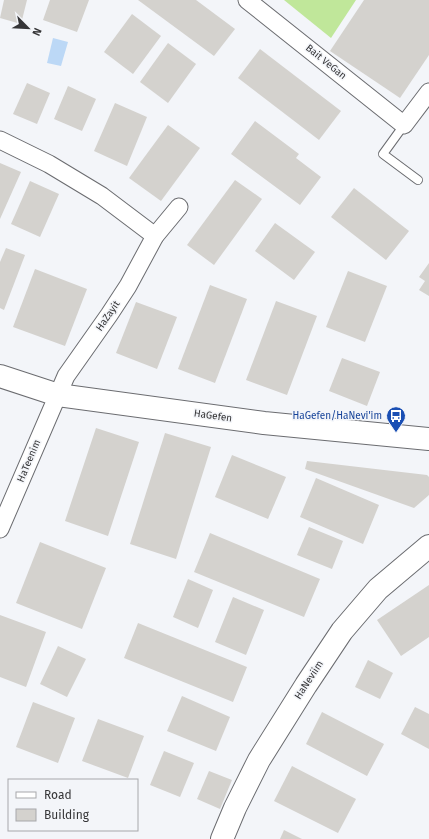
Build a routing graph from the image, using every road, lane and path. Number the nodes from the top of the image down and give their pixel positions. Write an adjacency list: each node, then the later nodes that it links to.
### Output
1 (247, 0): 3 (street, Bait VeGan)
2 (429, 92): 3 (street)
3 (404, 125): 5 (lane)
4 (0, 140): 7 (street)
5 (418, 180)
6 (179, 207): 7 (street, HaZayit)
7 (155, 236): 9 (street, HaZayit)
8 (0, 376): 9 (street, HaGefen)
9 (58, 395): 10 (street, HaGefen); 11 (street, HaTeenim)
10 (429, 440)
11 (0, 528)
12 (429, 546): 13 (street, HaNeviim)
13 (222, 839)

